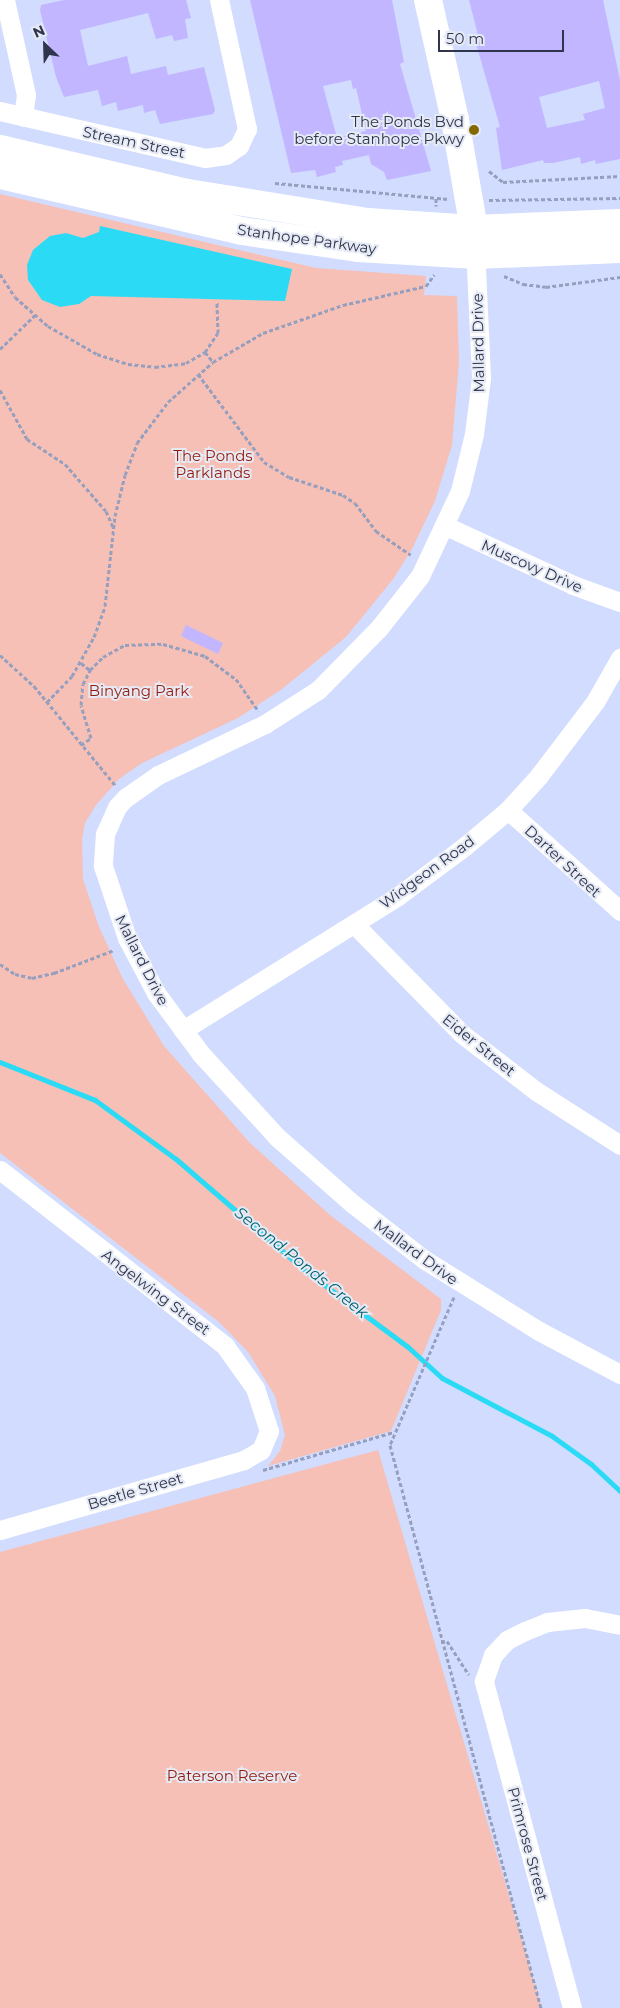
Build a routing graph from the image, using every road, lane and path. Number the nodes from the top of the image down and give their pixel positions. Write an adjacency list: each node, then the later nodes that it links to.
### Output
1 (5, 0): 5 (street)
2 (220, 0): 5 (street, Stream Street)
3 (428, 0): 15 (main road)
4 (0, 111): 5 (street, Stream Street)
5 (22, 117)
6 (0, 150): 15 (main road, Stanhope Parkway)
7 (489, 171): 9 (path)
8 (0, 175): 15 (main road, Stanhope Parkway)
9 (620, 176)
10 (436, 198): 13 (path)
11 (620, 198): 12 (path)
12 (492, 200)
13 (436, 206)
14 (620, 223): 15 (main road, Stanhope Parkway)
15 (475, 242): 16 (main road, Stanhope Parkway); 30 (street, Mallard Drive)
16 (620, 250)
17 (435, 273): 27 (path)
18 (0, 274): 24 (path)
19 (504, 276): 22 (path)
20 (516, 276): 22 (path)
21 (620, 277): 22 (path)
22 (522, 284)
23 (217, 302): 26 (path)
24 (35, 315): 25 (path); 26 (path)
25 (0, 349)
26 (205, 352): 27 (path)
27 (213, 362): 28 (path)
28 (198, 374): 31 (path); 32 (path)
29 (0, 390): 31 (path)
30 (446, 526): 33 (street, Muscovy Drive); 39 (street, Mallard Drive)
31 (114, 530): 36 (path)
32 (412, 555)
33 (620, 602)
34 (0, 655): 38 (path)
35 (620, 658): 42 (street, Widgeon Road)
36 (81, 663): 37 (path); 38 (path)
37 (90, 670): 39 (path); 40 (path)
38 (47, 702): 40 (path)
39 (265, 724): 41 (street, Mallard Drive)
40 (82, 745): 41 (path)
41 (126, 797): 47 (street, Mallard Drive)
42 (508, 810): 43 (street, Darter Street); 44 (street, Widgeon Road)
43 (620, 911)
44 (354, 924): 47 (street, Widgeon Road); 48 (street, Eider Street)
45 (114, 950): 46 (path)
46 (0, 964)
47 (182, 1030): 51 (street, Mallard Drive)
48 (620, 1145)
49 (0, 1170): 53 (street, Angelwing Street)
50 (447, 1311): 52 (path)
51 (620, 1374)
52 (395, 1432): 54 (path); 57 (path)
53 (265, 1445): 55 (street, Beetle Street)
54 (253, 1473)
55 (0, 1530)
56 (620, 1625): 58 (street)
57 (441, 1642): 58 (path); 59 (path)
58 (478, 1680): 60 (street, Primrose Street)
59 (541, 2008)
60 (572, 2008)

